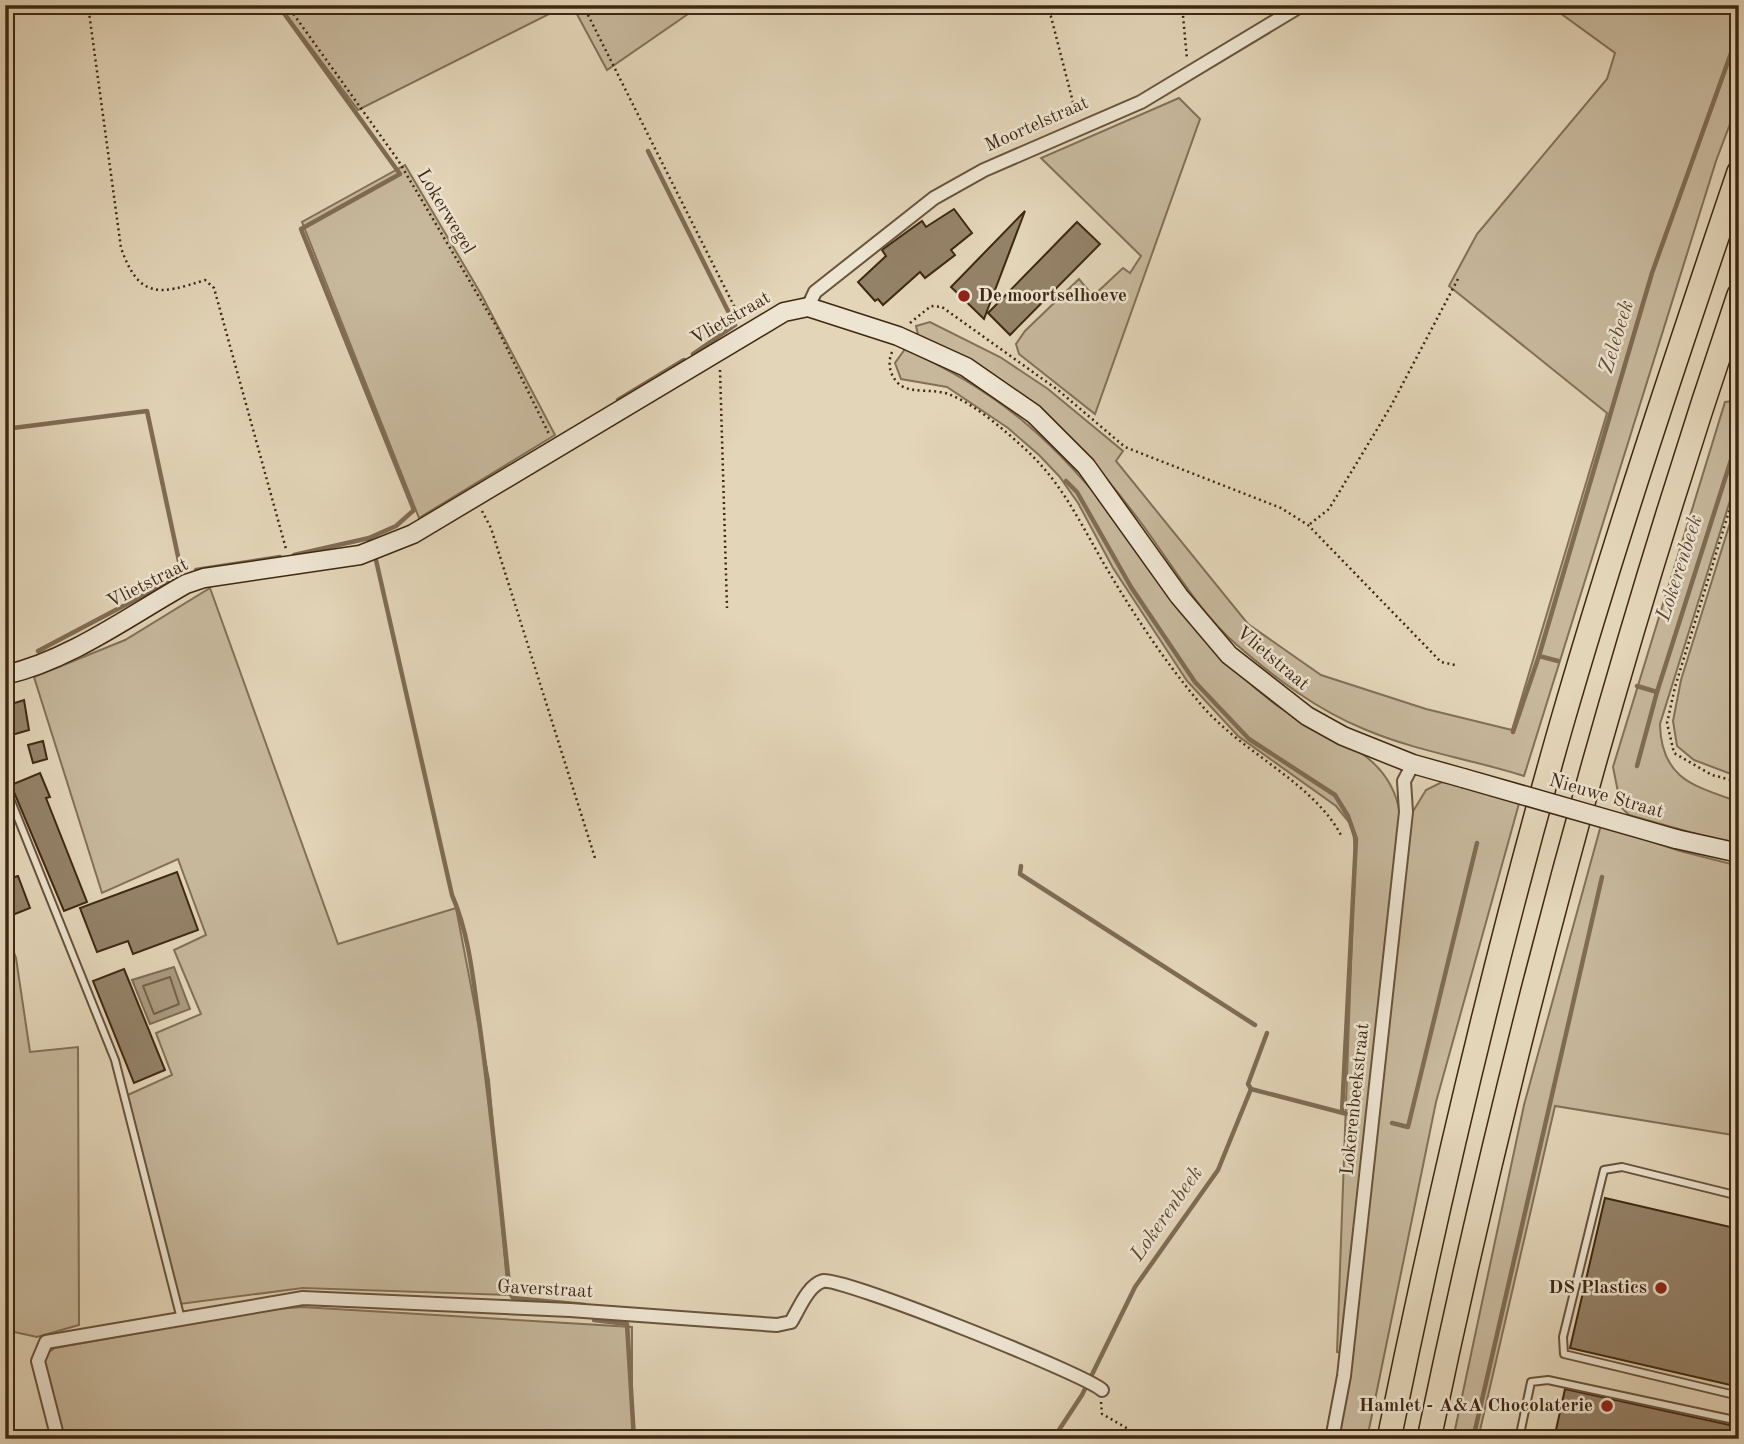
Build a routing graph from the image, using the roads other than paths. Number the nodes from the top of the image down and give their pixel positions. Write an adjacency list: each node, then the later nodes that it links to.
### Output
1 (1302, 5): 4 (street, Moortelstraat)
2 (1739, 172): 17 (highway)
3 (1739, 295): 18 (highway)
4 (808, 307): 5 (street, Vlietstraat); 6 (street, Vlietstraat)
5 (5, 675)
6 (1413, 764): 7 (street, Vlietstraat); 16 (street, Lokerenbeekstraat)
7 (1463, 778): 9 (street, Nieuwe Straat, bridge)
8 (5, 786): 11 (lane)
9 (1739, 853)
10 (1739, 1196): 13 (lane)
11 (181, 1319): 12 (street, Gaverstraat); 15 (street, Gaverstraat)
12 (1099, 1388)
13 (1739, 1396)
14 (1739, 1421): 19 (lane)
15 (58, 1439)
16 (1332, 1439)
17 (1389, 1439)
18 (1429, 1439)
19 (1519, 1439)

